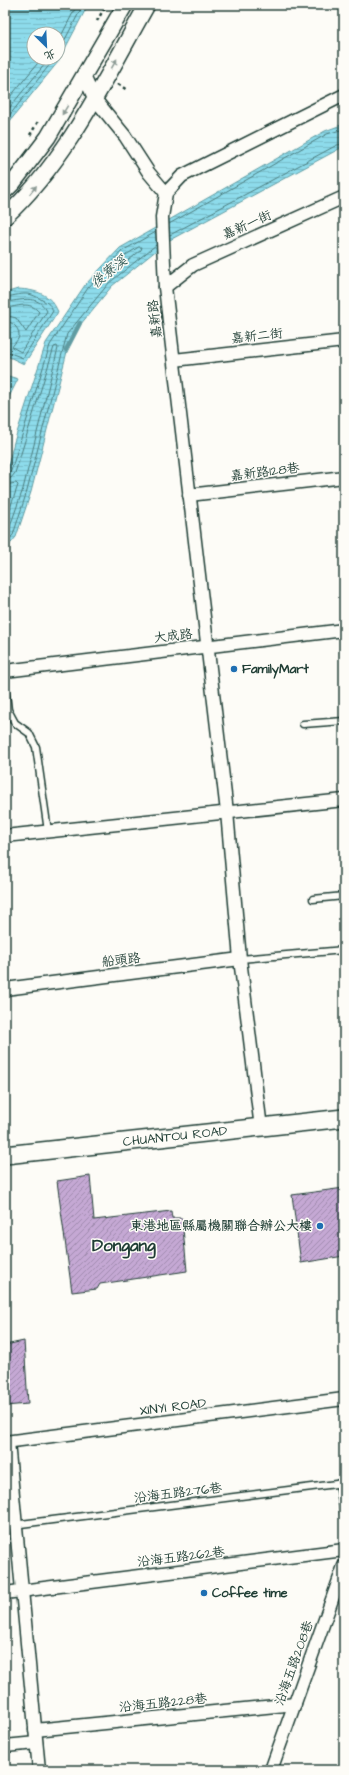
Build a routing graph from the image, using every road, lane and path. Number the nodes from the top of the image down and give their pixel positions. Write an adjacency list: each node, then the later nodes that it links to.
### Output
1 (125, 5): 3 (street)
2 (147, 5): 5 (street, one-way to 2)
3 (84, 76): 5 (street); 6 (street, one-way to 6)
4 (344, 95): 7 (street)
5 (94, 98): 7 (street); 9 (street, one-way to 5)
6 (5, 190)
7 (166, 193): 10 (street, 嘉新路)
8 (344, 196): 10 (street, 嘉新一街)
9 (5, 217)
10 (165, 287): 12 (street, 嘉新路)
11 (344, 341): 12 (street, 嘉新二街)
12 (174, 360): 14 (street, 嘉新路)
13 (344, 477): 14 (street, 嘉新路128巷)
14 (189, 495): 16 (street, 嘉新路)
15 (344, 630): 16 (street, 大成路)
16 (207, 646): 17 (street, 大成路); 22 (street)
17 (5, 671)
18 (5, 686): 23 (lane)
19 (344, 721): 20 (lane)
20 (303, 724)
21 (344, 800): 22 (street)
22 (226, 812): 23 (street); 28 (street)
23 (48, 831): 24 (street)
24 (5, 836)
25 (344, 896): 26 (lane)
26 (313, 900)
27 (344, 950): 28 (lane)
28 (240, 959): 29 (street, 船頭路); 31 (street)
29 (5, 989)
30 (344, 1118): 31 (main road, CHUANTOU ROAD)
31 (261, 1128): 32 (main road, CHUANTOU ROAD)
32 (5, 1155)
33 (344, 1399): 34 (street, XINYI ROAD)
34 (6, 1442): 37 (street)
35 (341, 1483): 36 (lane); 37 (lane, 沿海五路276巷)
36 (344, 1515)
37 (10, 1525): 40 (street)
38 (344, 1550): 40 (street, 沿海五路262巷)
39 (344, 1566): 42 (street, 沿海五路208巷)
40 (21, 1591): 41 (street, 沿海五路262巷); 43 (street)
41 (5, 1593)
42 (295, 1704): 43 (street, 沿海五路228巷); 47 (street, 沿海五路208巷)
43 (35, 1730): 44 (street)
44 (36, 1743): 45 (street); 46 (street)
45 (5, 1746)
46 (39, 1770)
47 (271, 1770)

